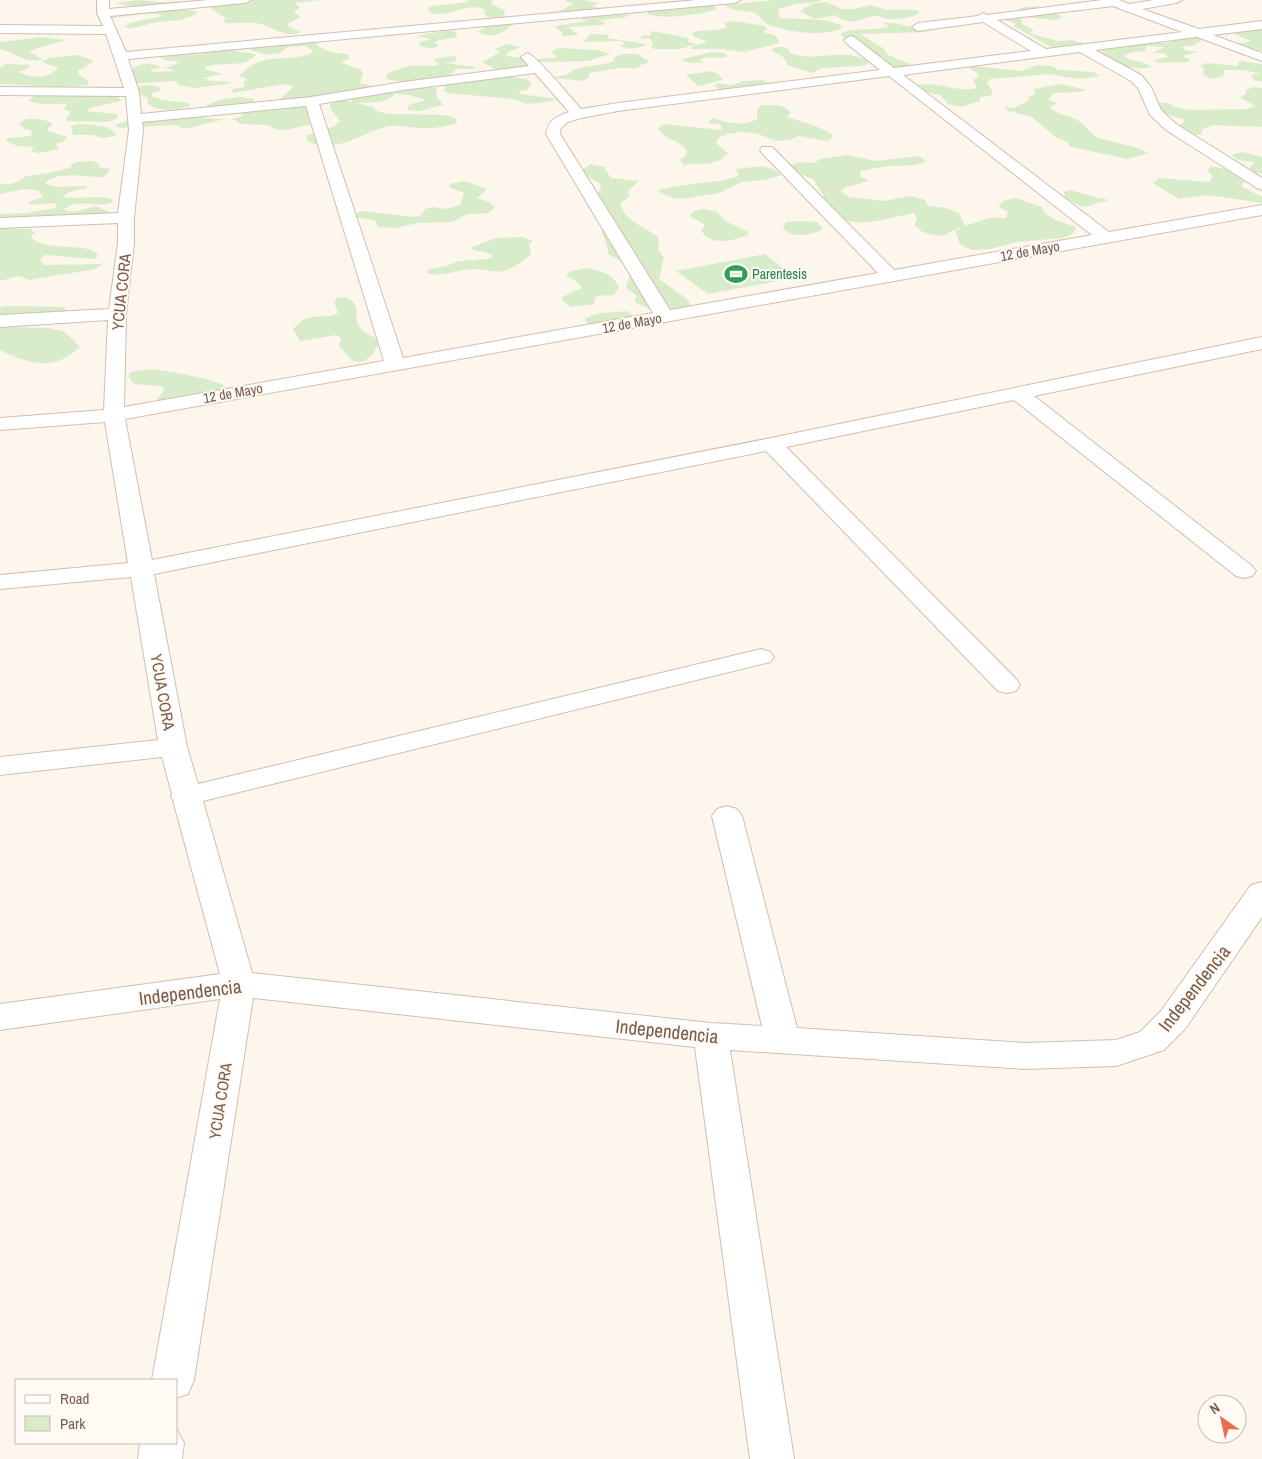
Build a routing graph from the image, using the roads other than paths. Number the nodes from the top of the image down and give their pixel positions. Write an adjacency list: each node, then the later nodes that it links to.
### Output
1 (245, 0): 6 (street)
2 (735, 0): 8 (street)
3 (1176, 0): 7 (street)
4 (1111, 1): 7 (street); 9 (street)
5 (577, 5): 8 (street)
6 (103, 6): 13 (street, YCUA CORA)
7 (1128, 7): 14 (street)
8 (590, 14): 18 (street)
9 (983, 17): 11 (street); 17 (street)
10 (1262, 25): 14 (street)
11 (918, 27)
12 (0, 28): 13 (street)
13 (109, 30): 18 (street, YCUA CORA)
14 (1200, 33): 16 (street); 20 (street)
15 (850, 40): 22 (street)
16 (1084, 49): 17 (street); 29 (street)
17 (1046, 54): 22 (street)
18 (121, 56): 24 (street, YCUA CORA)
19 (528, 57): 21 (street)
20 (1262, 57)
21 (538, 69): 25 (street); 26 (street)
22 (893, 73): 26 (street); 33 (street)
23 (0, 91): 24 (street)
24 (132, 92): 27 (street, YCUA CORA)
25 (311, 101): 27 (street); 39 (street)
26 (578, 114): 36 (street)
27 (135, 119): 31 (street, YCUA CORA)
28 (767, 150): 34 (street)
29 (1262, 185)
30 (1262, 210): 33 (street, 12 de Mayo)
31 (126, 218): 32 (street); 35 (street, YCUA CORA)
32 (0, 223)
33 (1104, 237): 34 (street, 12 de Mayo)
34 (891, 277): 36 (street, 12 de Mayo)
35 (118, 314): 37 (street); 41 (street, YCUA CORA)
36 (665, 317): 39 (street, 12 de Mayo)
37 (0, 322)
38 (1260, 345): 40 (street)
39 (395, 364): 41 (street, 12 de Mayo)
40 (1018, 393): 43 (street); 45 (street)
41 (114, 415): 42 (street, 12 de Mayo); 44 (street, YCUA CORA)
42 (0, 424)
43 (771, 444): 44 (street); 48 (street)
44 (142, 569): 46 (street); 49 (street, YCUA CORA)
45 (1244, 571)
46 (0, 582)
47 (761, 657): 51 (street)
48 (1007, 685)
49 (173, 747): 50 (street); 51 (street, YCUA CORA)
50 (0, 766)
51 (185, 796): 54 (street, YCUA CORA)
52 (728, 816): 57 (street)
53 (1262, 893): 57 (street, Independencia)
54 (239, 984): 55 (street, Independencia); 56 (street, Independencia); 58 (street, YCUA CORA)
55 (0, 1017)
56 (711, 1036): 57 (street, Independencia); 61 (street)
57 (783, 1040)
58 (173, 1379)
59 (162, 1444): 60 (street)
60 (160, 1459)
61 (772, 1459)

